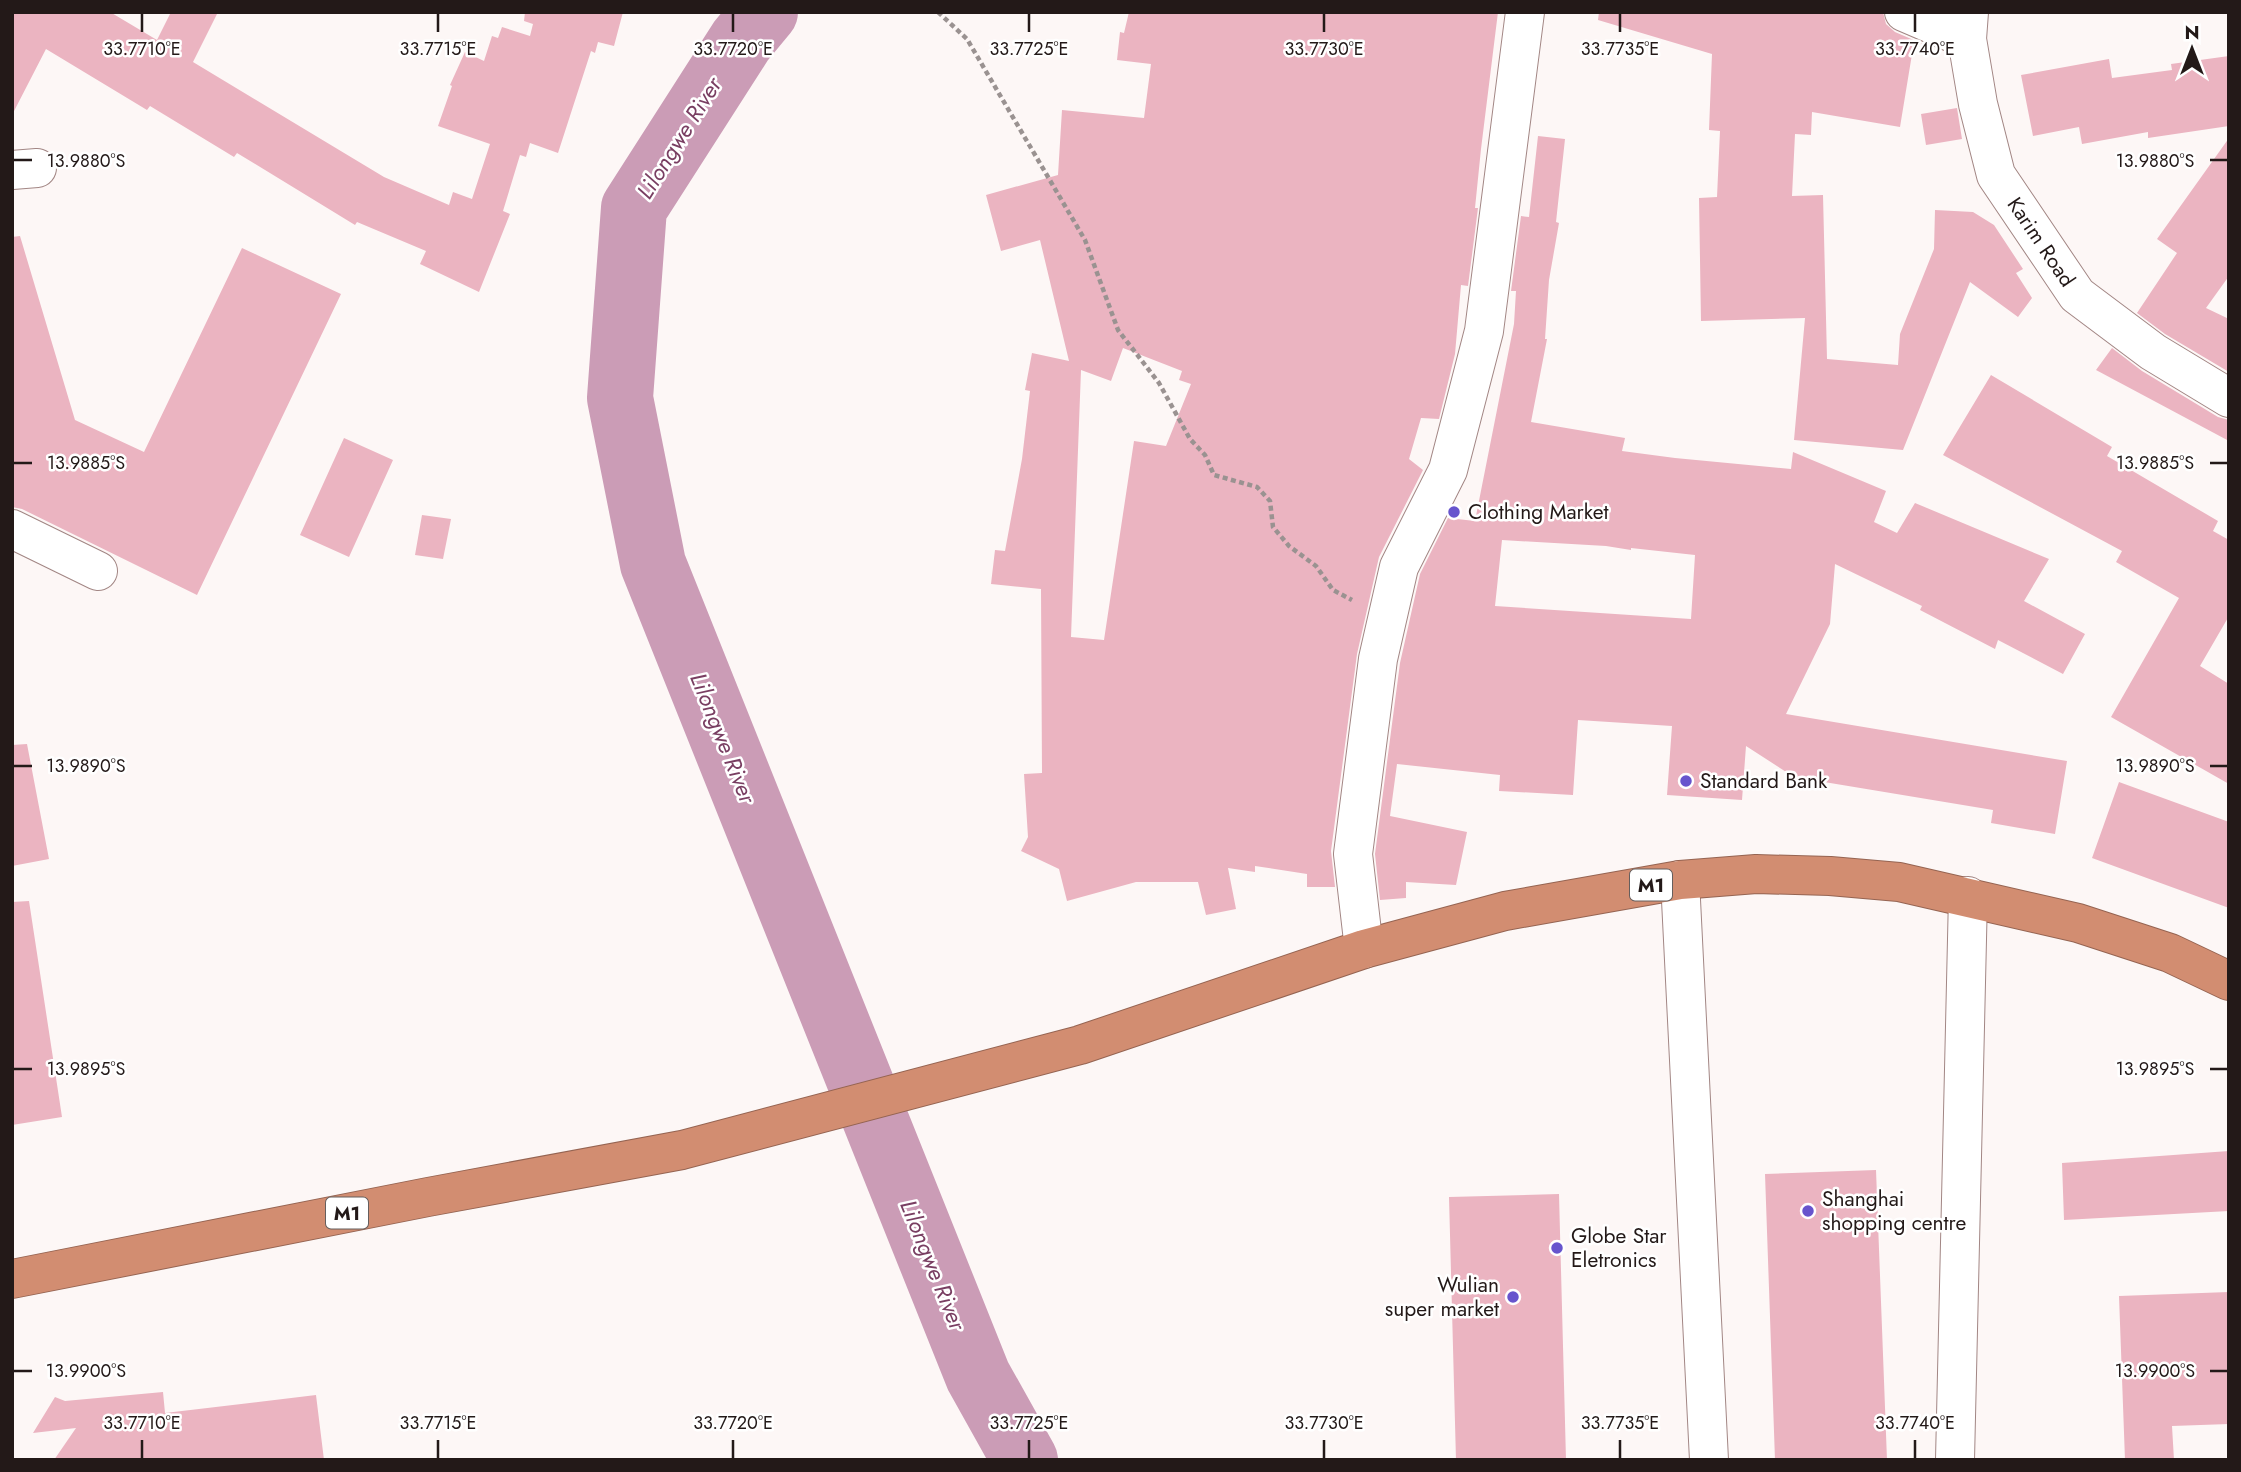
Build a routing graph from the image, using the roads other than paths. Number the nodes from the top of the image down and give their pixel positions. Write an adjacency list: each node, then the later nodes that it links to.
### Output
1 (1525, 12): 9 (street)
2 (1904, 12): 3 (street)
3 (1968, 25): 4 (street, Karim Road)
4 (2229, 398)
5 (12, 529): 6 (street)
6 (98, 571)
7 (1680, 880): 8 (highway, M1); 9 (highway, M1); 12 (street)
8 (1968, 896): 10 (highway, M1); 13 (street)
9 (1364, 949): 11 (highway, M1)
10 (2229, 981)
11 (12, 1279)
12 (1709, 1460)
13 (1955, 1460)

